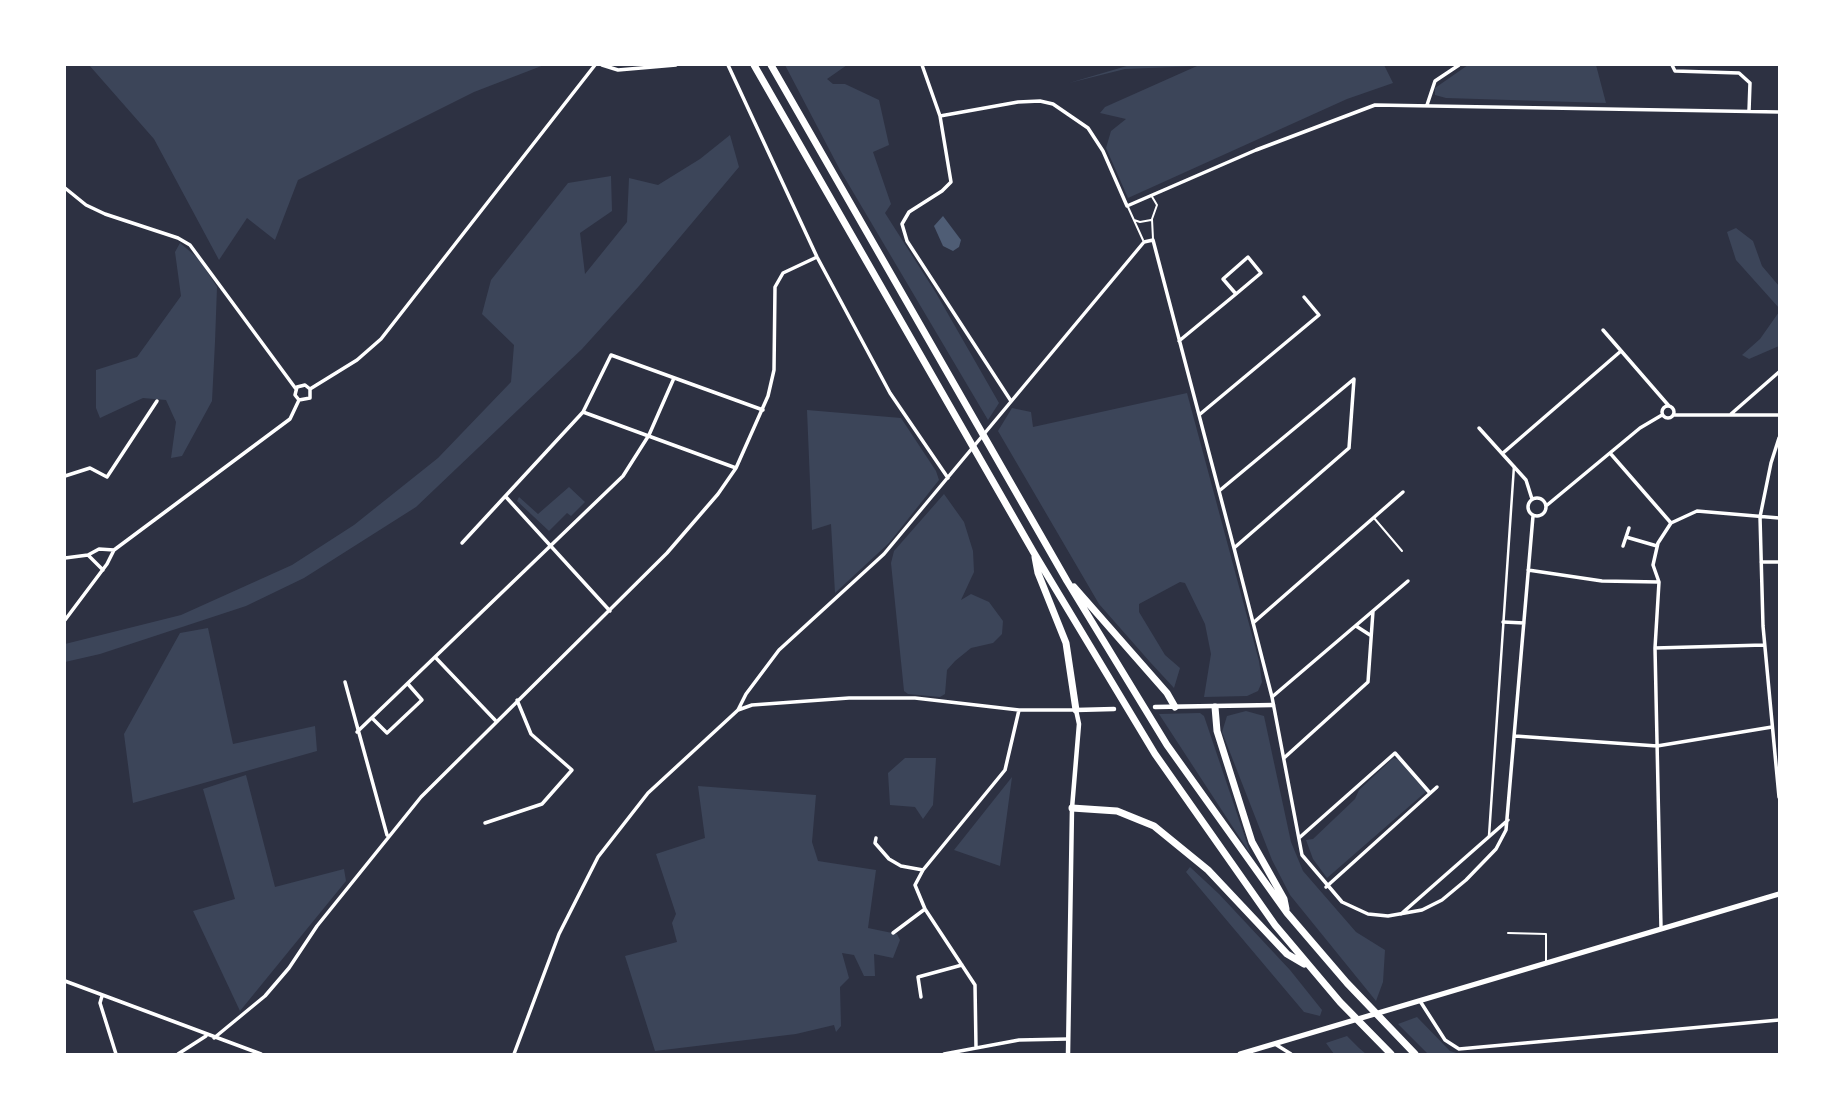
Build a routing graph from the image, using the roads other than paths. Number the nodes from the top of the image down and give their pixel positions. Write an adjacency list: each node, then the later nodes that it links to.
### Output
1 (595, 65): 30 (street)
2 (603, 65): 3 (street)
3 (676, 65)
4 (728, 65): 21 (street)
5 (754, 65): 70 (highway)
6 (771, 65): 77 (highway)
7 (922, 65): 13 (street)
8 (1459, 65): 10 (street)
9 (1672, 65): 11 (street)
10 (1427, 105): 11 (street); 15 (street)
11 (1749, 111): 12 (street)
12 (1779, 111)
13 (940, 116): 16 (street); 33 (street)
14 (65, 188): 29 (street)
15 (1151, 194): 16 (street); 18 (lane)
16 (1127, 206): 17 (lane)
17 (1133, 219): 18 (lane); 20 (lane)
18 (1152, 219): 19 (lane)
19 (1153, 240): 20 (street); 25 (street)
20 (1144, 242): 33 (street)
21 (817, 257): 35 (street); 50 (street)
22 (1236, 294): 22 (street); 25 (street)
23 (1304, 297): 37 (street)
24 (1602, 330): 26 (street)
25 (1180, 341): 37 (street)
26 (1621, 351): 34 (street); 45 (street)
27 (1779, 372): 40 (street)
28 (674, 378): 35 (street); 36 (street); 43 (street)
29 (296, 389): 30 (street); 31 (street)
30 (310, 389): 31 (street)
31 (299, 400): 68 (street)
32 (157, 401): 49 (street)
33 (1011, 401): 50 (street)
34 (1669, 406): 38 (street); 39 (street)
35 (763, 410): 48 (street)
36 (583, 412): 43 (street); 53 (street)
37 (1199, 415): 51 (street)
38 (1662, 415): 39 (street); 46 (street)
39 (1673, 415): 40 (street)
40 (1730, 415): 41 (street)
41 (1779, 415)
42 (1479, 428): 45 (street)
43 (649, 435): 48 (street); 66 (street)
44 (1779, 438): 58 (street)
45 (1503, 453): 47 (street)
46 (1610, 453): 55 (street); 60 (street)
47 (1514, 466): 54 (street); 83 (street)
48 (736, 468): 80 (street)
49 (65, 476)
50 (948, 478): 100 (street)
51 (1219, 491): 67 (street); 67 (street)
52 (1403, 492): 57 (street)
53 (506, 497): 63 (street); 66 (street)
54 (1532, 499): 55 (street); 56 (street)
55 (1546, 506): 56 (street)
56 (1533, 516): 76 (street)
57 (1374, 517): 69 (lane); 84 (street)
58 (1760, 517): 59 (street); 60 (street); 73 (street)
59 (1779, 519)
60 (1671, 523): 65 (street)
61 (1629, 528): 62 (street)
62 (1626, 537): 64 (street); 65 (street)
63 (462, 543)
64 (1623, 546)
65 (1657, 546): 79 (street)
66 (551, 547): 80 (street); 90 (street)
67 (1234, 548): 84 (street)
68 (114, 550): 71 (street); 75 (street)
69 (1402, 551)
70 (1034, 553): 102 (highway); 131 (highway)
71 (88, 555): 72 (street); 75 (street)
72 (65, 558)
73 (1761, 562): 74 (street); 88 (street)
74 (1779, 562)
75 (103, 570): 82 (street)
76 (1528, 570): 79 (street); 85 (street)
77 (1067, 581): 97 (highway); 124 (highway)
78 (1408, 581): 81 (street)
79 (1659, 582): 89 (street)
80 (610, 611): 94 (street)
81 (1373, 611): 86 (street); 87 (street)
82 (65, 620)
83 (1503, 622): 85 (street); 117 (street)
84 (1253, 623): 93 (street)
85 (1524, 623): 107 (street)
86 (1354, 626): 87 (street); 93 (street)
87 (1371, 636): 109 (street)
88 (1765, 645): 89 (street); 105 (street)
89 (1655, 649): 108 (street)
90 (435, 657): 92 (street); 104 (street)
91 (345, 682): 106 (street)
92 (408, 684): 103 (street); 103 (street)
93 (1272, 697): 95 (street)
94 (517, 700): 104 (street); 115 (street)
95 (1273, 705): 98 (street); 109 (street)
96 (1155, 707): 97 (street)
97 (1175, 707): 98 (street)
98 (1215, 707): 124 (highway)
99 (1114, 709): 102 (street)
100 (738, 710): 101 (street); 145 (street)
101 (1019, 710): 102 (street); 120 (street)
102 (1076, 710): 113 (street)
103 (372, 718): 106 (street)
104 (495, 720): 116 (street)
105 (1772, 727): 108 (street); 112 (street)
106 (358, 732): 116 (street)
107 (1515, 736): 108 (street); 114 (street)
108 (1657, 746): 126 (street)
109 (1284, 758): 119 (street)
110 (1437, 787): 111 (street)
111 (1430, 793): 119 (street); 121 (street)
112 (1779, 797)
113 (1072, 808): 131 (highway); 139 (street)
114 (1508, 820): 117 (street); 125 (street)
115 (485, 823)
116 (387, 836): 138 (street)
117 (1489, 836): 125 (street)
118 (876, 838): 120 (street)
119 (1299, 838): 121 (street)
120 (923, 870): 123 (street)
121 (1326, 887): 125 (street)
122 (1779, 894): 126 (main road)
123 (925, 909): 127 (street); 130 (street)
124 (1287, 913): 151 (highway)
125 (1399, 915)
126 (1661, 928): 129 (main road)
127 (893, 933)
128 (1508, 933): 129 (lane)
129 (1546, 963): 135 (main road)
130 (962, 965): 134 (street); 141 (street)
131 (1307, 965): 150 (highway)
132 (65, 981): 133 (street)
133 (102, 996): 137 (street); 142 (street)
134 (922, 997)
135 (1420, 1001): 136 (street); 140 (main road)
136 (1779, 1020)
137 (207, 1036): 138 (street); 143 (street)
138 (214, 1038): 144 (street)
139 (1069, 1039): 141 (street); 147 (street)
140 (1275, 1044): 148 (main road); 149 (street)
141 (976, 1047): 146 (street)
142 (116, 1054)
143 (178, 1054)
144 (261, 1054)
145 (514, 1054)
146 (944, 1054)
147 (1068, 1054)
148 (1240, 1054)
149 (1291, 1054)
150 (1391, 1054)
151 (1415, 1054)

